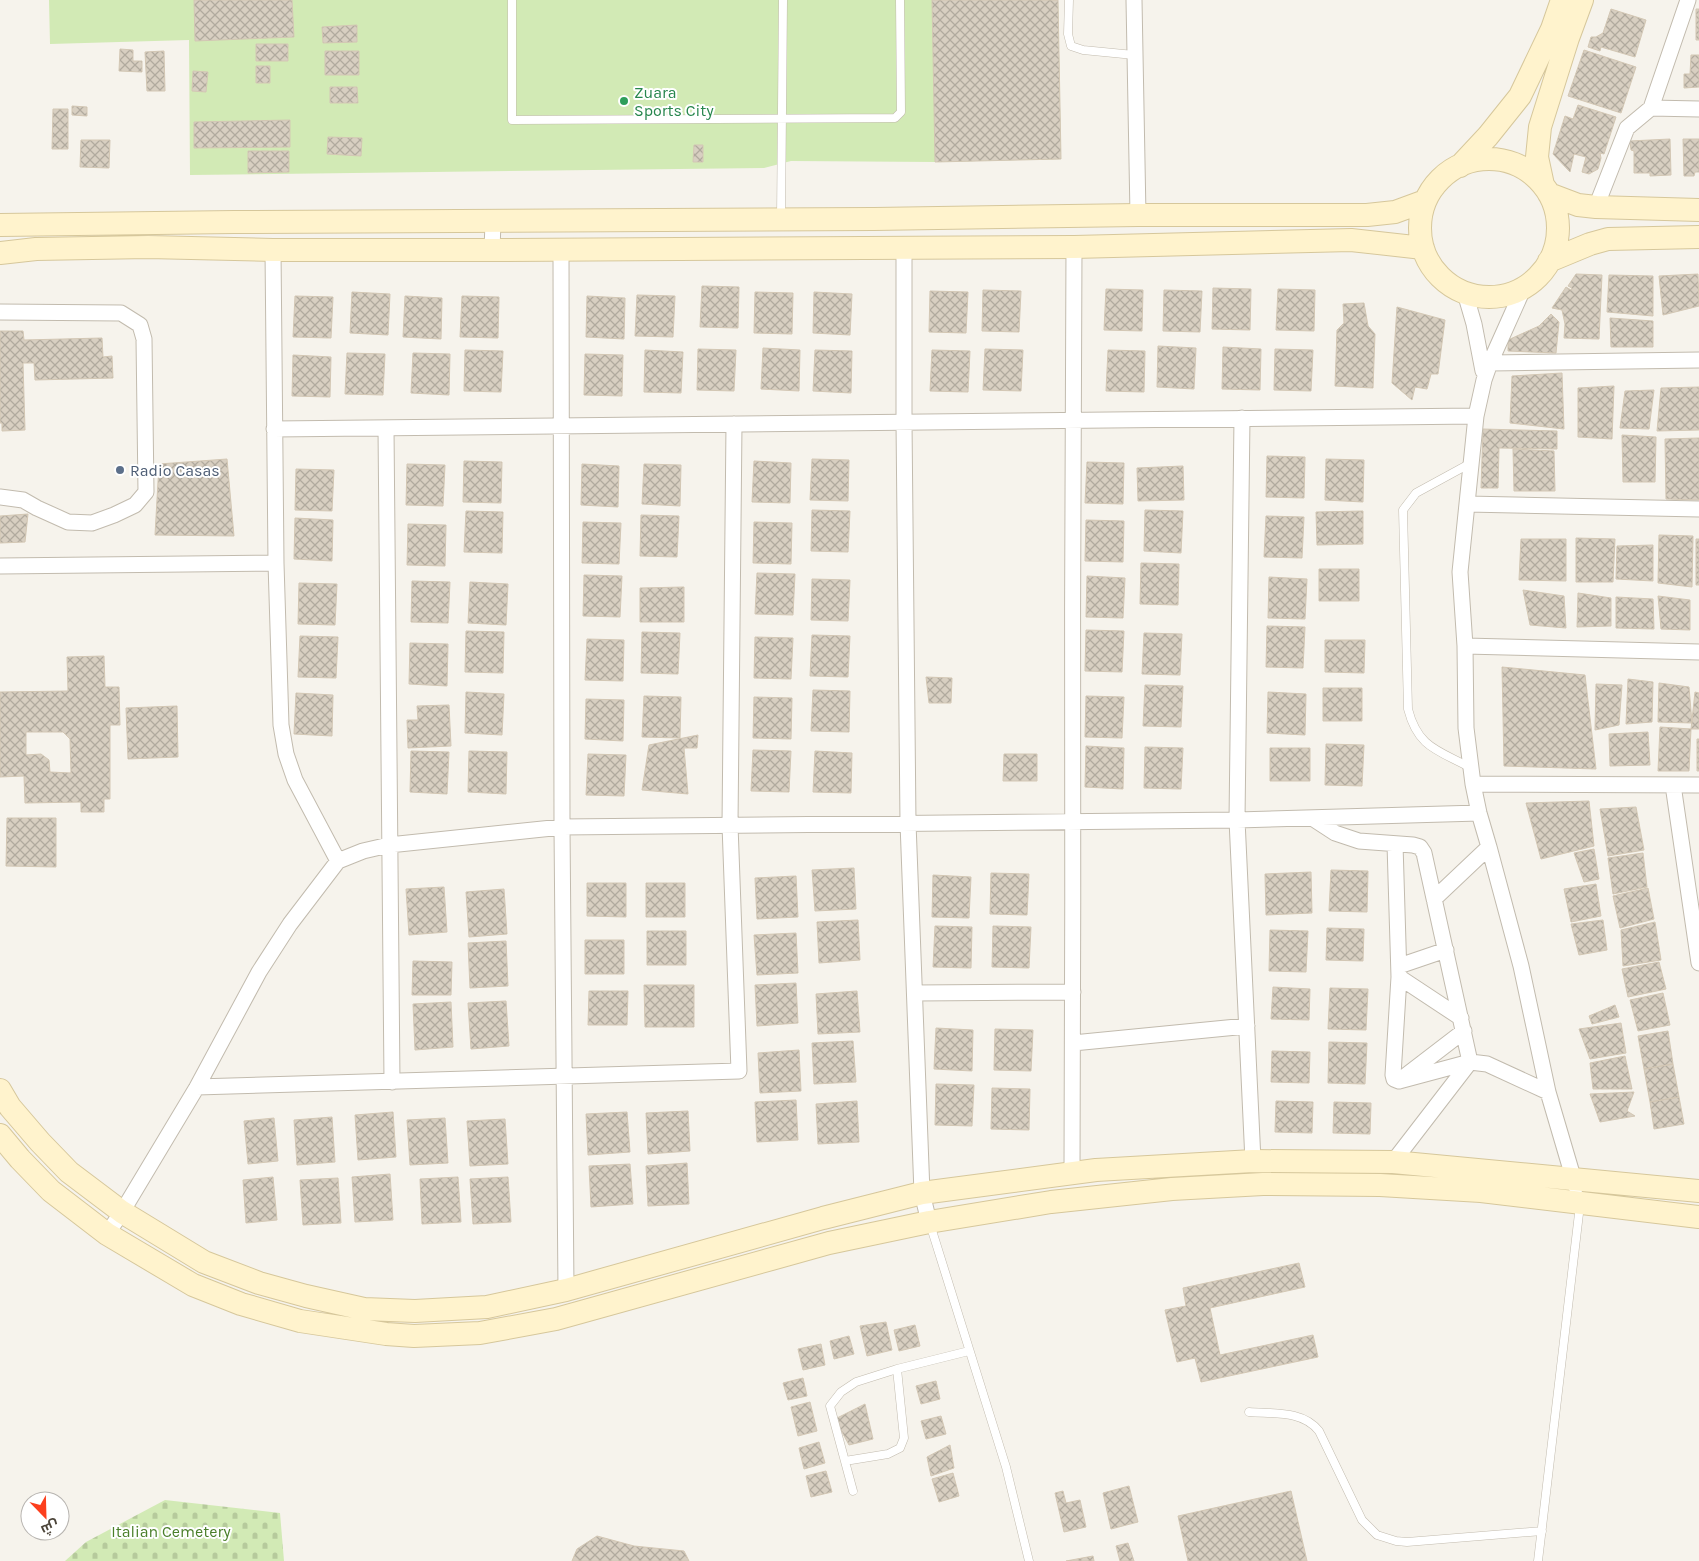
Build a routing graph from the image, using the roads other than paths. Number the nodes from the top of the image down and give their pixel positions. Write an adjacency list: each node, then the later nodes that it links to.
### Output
1 (512, 0): 12 (lane)
2 (782, 0): 12 (lane)
3 (900, 0): 12 (lane)
4 (1069, 0): 9 (lane)
5 (1134, 0): 9 (street)
6 (1562, 0): 13 (street)
7 (1582, 0): 14 (street)
8 (1688, 0): 10 (street)
9 (1134, 55): 18 (street)
10 (1651, 108): 11 (street); 16 (street)
11 (1699, 109)
12 (782, 119): 19 (lane)
13 (1460, 166): 14 (street); 15 (street)
14 (1546, 189): 16 (street); 30 (street)
15 (1425, 201): 18 (street); 25 (street)
16 (1596, 207): 17 (street)
17 (1699, 210)
18 (1138, 214): 19 (street)
19 (781, 220): 20 (street)
20 (493, 222): 21 (street); 27 (street)
21 (0, 225)
22 (1699, 237): 30 (street)
23 (904, 247): 24 (street); 28 (street); 39 (street)
24 (1074, 247): 25 (street); 38 (street)
25 (1423, 248): 32 (street)
26 (273, 250): 27 (street); 29 (street); 43 (street)
27 (492, 250): 28 (street)
28 (561, 250): 41 (street)
29 (0, 253)
30 (1549, 261): 31 (street)
31 (1524, 287): 32 (street); 35 (street)
32 (1465, 293): 35 (street)
33 (0, 312): 45 (street)
34 (1699, 360): 35 (street)
35 (1486, 362): 36 (street)
36 (1476, 416): 37 (street); 44 (street)
37 (1242, 418): 38 (street); 58 (street)
38 (1072, 420): 39 (street); 59 (street)
39 (904, 422): 40 (street); 60 (street)
40 (734, 424): 41 (street); 61 (street)
41 (561, 426): 42 (street); 62 (street)
42 (386, 428): 43 (street); 64 (street)
43 (274, 429): 48 (street)
44 (1471, 463): 46 (street); 52 (lane)
45 (0, 497)
46 (1467, 504): 47 (street); 50 (street)
47 (1699, 510)
48 (276, 563): 49 (street); 66 (street)
49 (0, 566)
50 (1465, 646): 51 (street); 52 (street)
51 (1699, 652)
52 (1471, 769): 53 (street)
53 (1473, 784): 54 (street); 56 (street)
54 (1673, 785): 55 (street); 69 (street)
55 (1699, 785)
56 (1479, 814): 57 (street); 65 (street)
57 (1312, 818): 58 (street); 63 (street)
58 (1237, 820): 59 (street); 74 (street)
59 (1074, 821): 60 (street); 72 (street)
60 (908, 823): 61 (street); 71 (street)
61 (730, 825): 62 (street); 77 (street)
62 (562, 827): 64 (street); 77 (street)
63 (1396, 844): 67 (street); 70 (street)
64 (389, 845): 66 (street); 79 (street)
65 (1489, 847): 67 (street); 82 (street)
66 (338, 861): 80 (street)
67 (1434, 899): 68 (street)
68 (1446, 950): 70 (street); 73 (street)
69 (1699, 963)
70 (1399, 971): 73 (street); 78 (street)
71 (915, 992): 72 (street); 89 (street)
72 (1073, 992): 75 (street)
73 (1463, 1024): 76 (street); 78 (street)
74 (1247, 1026): 75 (street); 84 (street)
75 (1073, 1043): 86 (street)
76 (1470, 1062): 78 (street); 82 (street); 85 (street)
77 (564, 1076): 79 (street); 95 (street)
78 (1399, 1081)
79 (392, 1082): 80 (street)
80 (197, 1087): 91 (street)
81 (0, 1090): 91 (street)
82 (1548, 1092): 87 (street)
83 (0, 1135): 94 (street)
84 (1253, 1161): 85 (street); 86 (street)
85 (1392, 1162): 87 (street)
86 (1072, 1174): 89 (street)
87 (1574, 1178): 88 (street); 90 (street)
88 (1699, 1191)
89 (922, 1193): 93 (street); 95 (street)
90 (1580, 1203): 92 (street); 93 (street); 101 (lane)
91 (122, 1212): 94 (street); 95 (street)
92 (1699, 1217)
93 (929, 1222): 94 (street); 96 (lane)
94 (107, 1234)
95 (566, 1290)
96 (969, 1351): 97 (lane); 102 (lane)
97 (896, 1369): 99 (lane); 99 (lane)
98 (1249, 1412): 101 (lane)
99 (845, 1461): 100 (lane)
100 (853, 1491)
101 (1542, 1531): 103 (lane)
102 (1030, 1561)
103 (1538, 1561)

